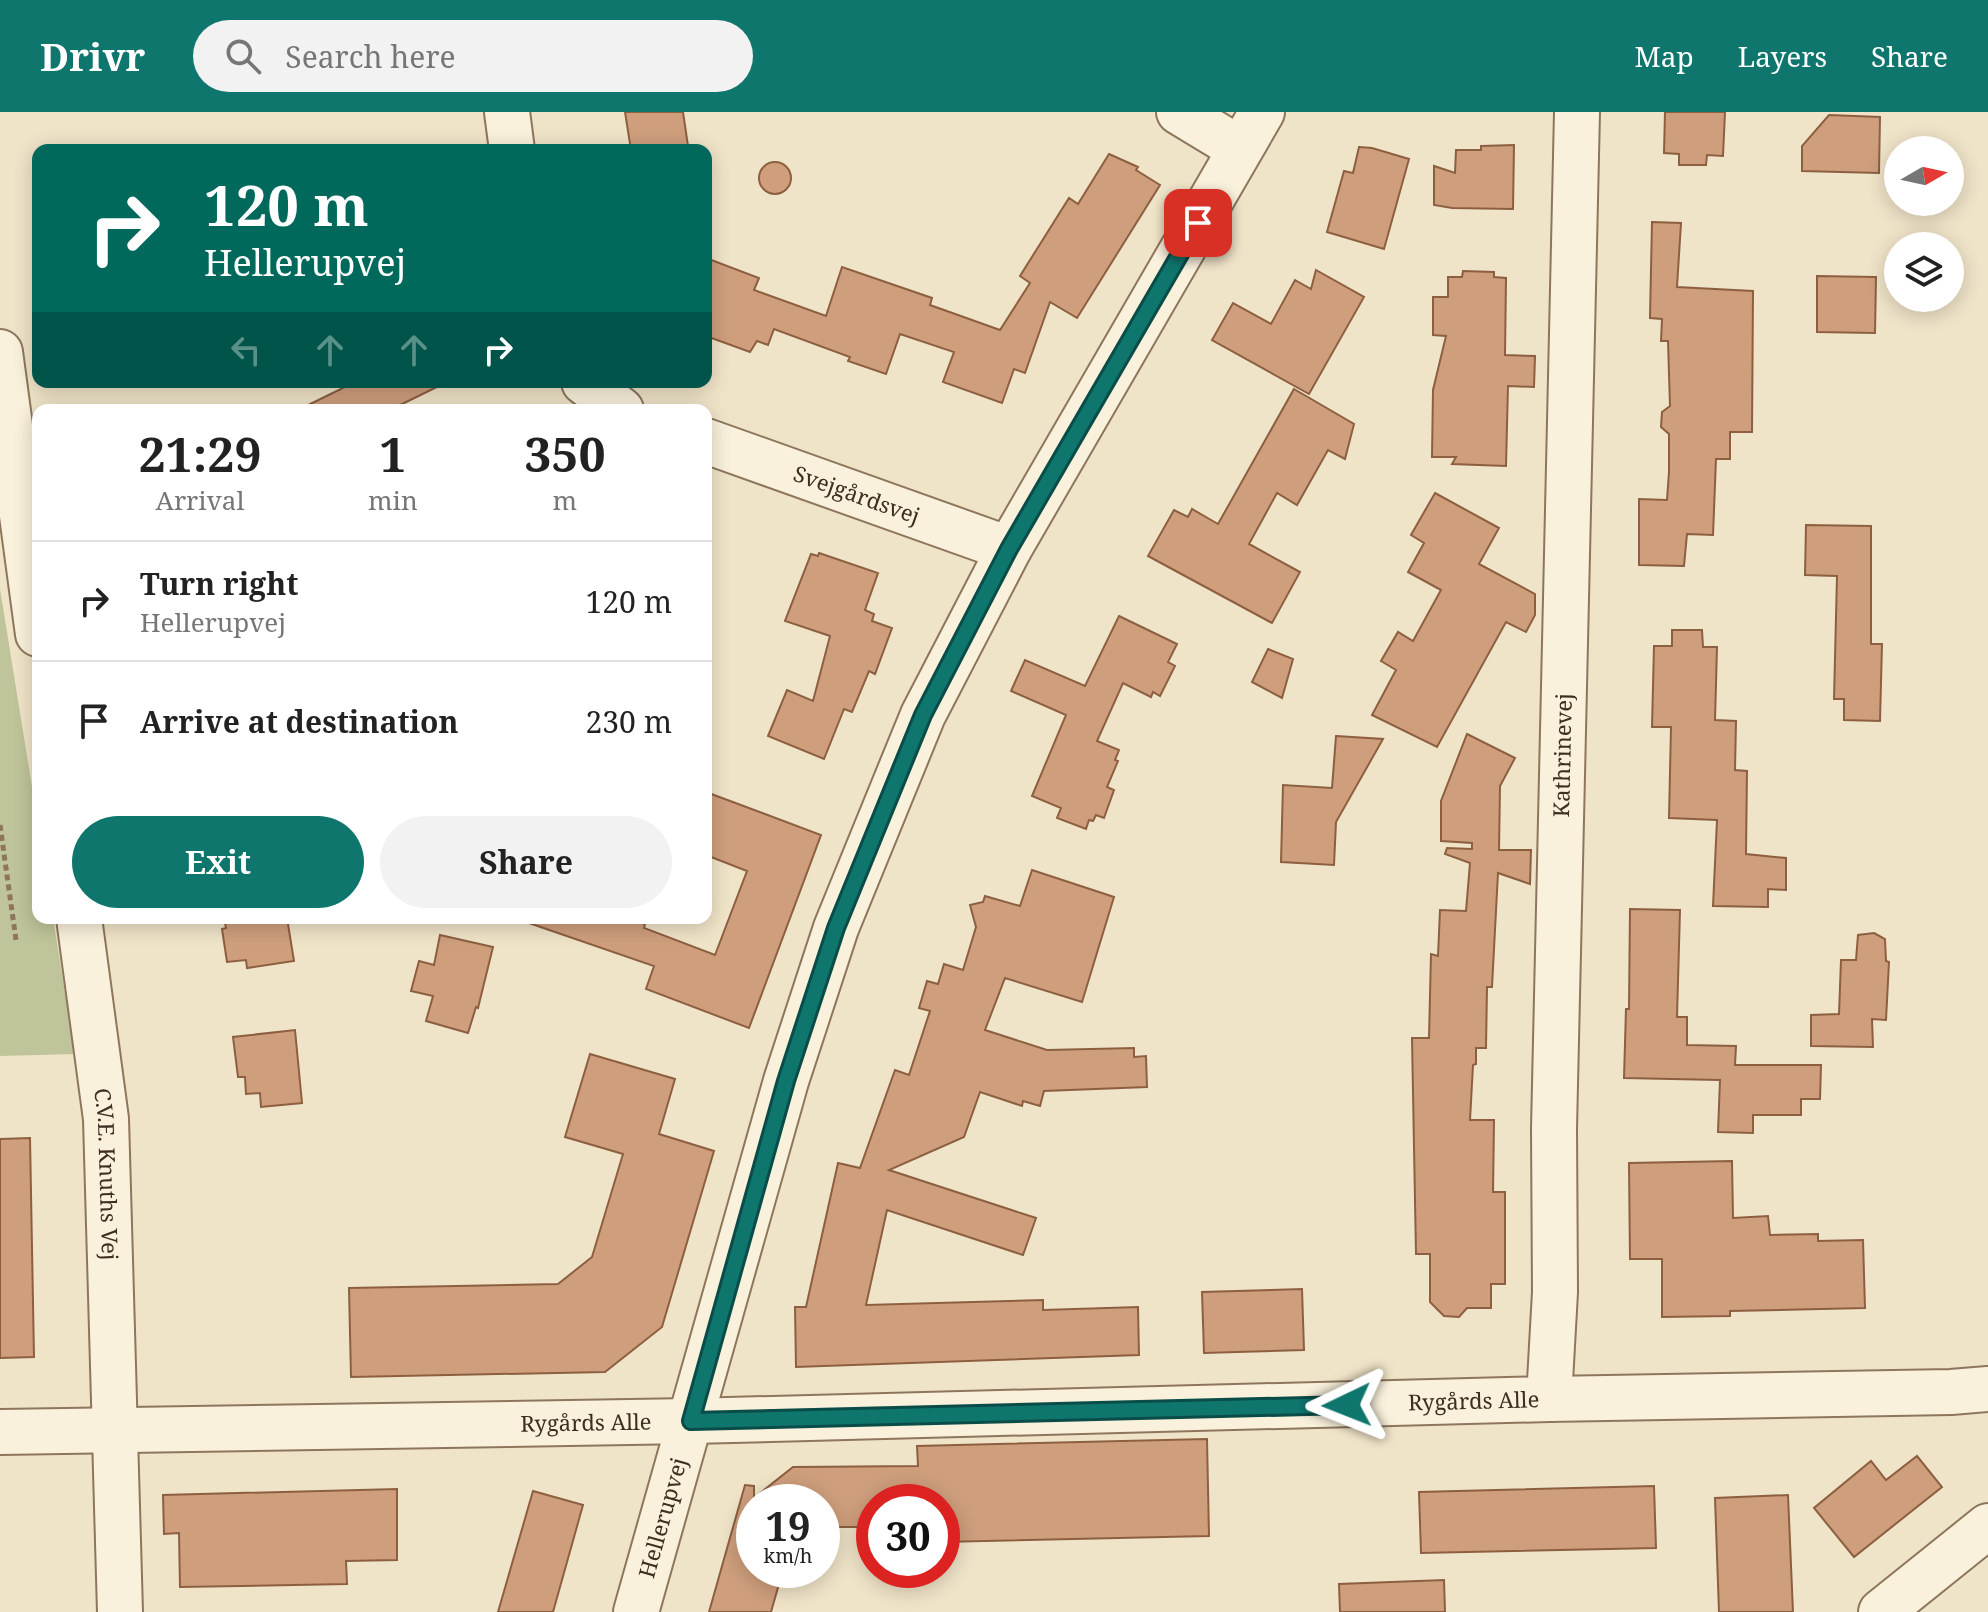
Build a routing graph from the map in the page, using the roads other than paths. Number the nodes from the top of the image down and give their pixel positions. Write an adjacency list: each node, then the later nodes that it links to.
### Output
1 (507, 112): 5 (street)
2 (1179, 112): 6 (street)
3 (1262, 112): 6 (street, Hellerupvej)
4 (1577, 112): 15 (street, Kathrinevej)
5 (511, 144)
6 (1240, 149): 11 (street, Hellerupvej)
7 (0, 352): 12 (street)
8 (592, 388): 9 (street)
9 (613, 404)
10 (712, 443): 11 (street, Svejgårdsvej)
11 (1009, 549): 16 (street, Hellerupvej)
12 (32, 589)
13 (80, 924): 17 (street, C.V.E. Knuths Vej)
14 (1988, 1389): 15 (street, Rygårds Alle)
15 (1549, 1399): 16 (street, Rygårds Alle)
16 (691, 1421): 17 (street, Rygårds Alle); 21 (street, Hellerupvej)
17 (117, 1431): 18 (street, Rygårds Alle); 20 (street, C.V.E. Knuths Vej)
18 (0, 1432)
19 (1988, 1526): 22 (street)
20 (120, 1612)
21 (636, 1612)
22 (1881, 1612)

